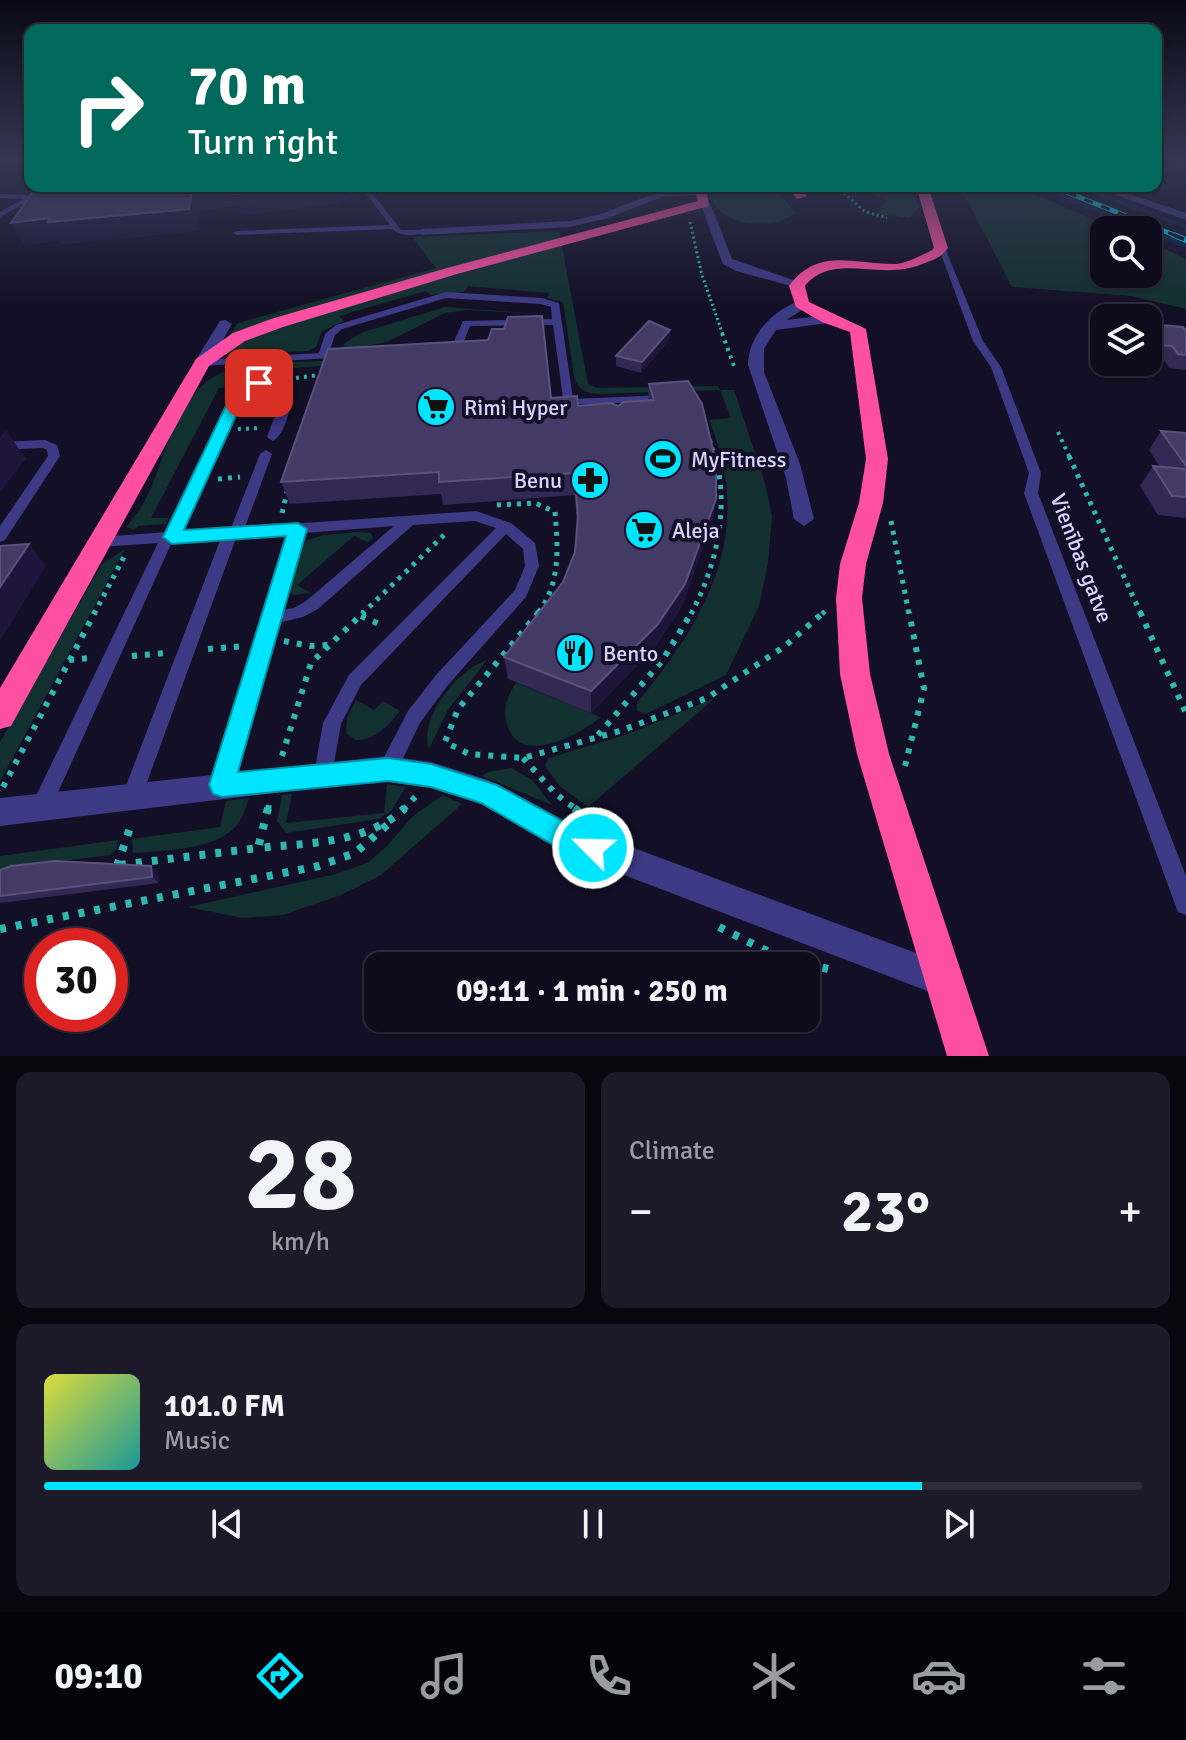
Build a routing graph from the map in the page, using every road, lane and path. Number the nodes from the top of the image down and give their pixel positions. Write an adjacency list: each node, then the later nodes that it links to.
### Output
1 (380, 207): 10 (lane)
2 (626, 207): 11 (street)
3 (659, 207): 25 (highway)
4 (707, 207): 14 (street)
5 (860, 207): 9 (path)
6 (930, 207): 13 (highway, Vienības gatve)
7 (1158, 207): 8 (street)
8 (1186, 217)
9 (887, 218)
10 (395, 227): 11 (lane); 12 (lane)
11 (422, 232)
12 (237, 233)
13 (941, 248): 15 (highway); 63 (lane, Vienības gatve)
14 (746, 270): 15 (street); 16 (street)
15 (810, 272): 16 (highway)
16 (797, 286): 17 (highway)
17 (815, 312): 20 (street); 20 (street); 65 (highway)
18 (557, 322): 21 (lane); 23 (lane); 29 (lane)
19 (225, 324): 25 (street)
20 (771, 326): 35 (street)
21 (427, 351)
22 (353, 355): 24 (lane)
23 (323, 356): 24 (lane); 25 (lane)
24 (338, 356): 26 (path)
25 (202, 363): 43 (highway)
26 (327, 374): 27 (path); 28 (path)
27 (284, 383): 32 (lane); 42 (lane)
28 (322, 387)
29 (679, 398)
30 (1058, 432): 48 (path)
31 (707, 433): 50 (path)
32 (273, 437)
33 (0, 446): 41 (lane)
34 (266, 454): 40 (lane)
35 (804, 519)
36 (409, 521): 38 (lane); 39 (lane); 46 (lane)
37 (884, 522): 52 (path)
38 (506, 526): 51 (lane); 53 (lane)
39 (298, 529): 40 (lane); 46 (lane)
40 (233, 533): 42 (lane); 56 (lane)
41 (0, 537)
42 (169, 538): 43 (lane); 57 (lane)
43 (100, 542): 49 (highway)
44 (129, 548): 55 (path)
45 (836, 601): 50 (path)
46 (271, 618): 54 (lane)
47 (505, 653): 50 (path)
48 (1186, 713)
49 (0, 716)
50 (597, 735)
51 (388, 769): 53 (street); 65 (street)
52 (904, 772)
53 (324, 774): 54 (street)
54 (222, 785): 56 (street)
55 (0, 793)
56 (137, 795): 57 (street); 61 (path)
57 (42, 805): 58 (street)
58 (0, 812)
59 (391, 821): 64 (path)
60 (258, 848): 61 (path)
61 (117, 866): 62 (path)
62 (104, 867)
63 (1186, 904)
64 (0, 929)
65 (943, 980): 66 (highway)
66 (968, 1056)

